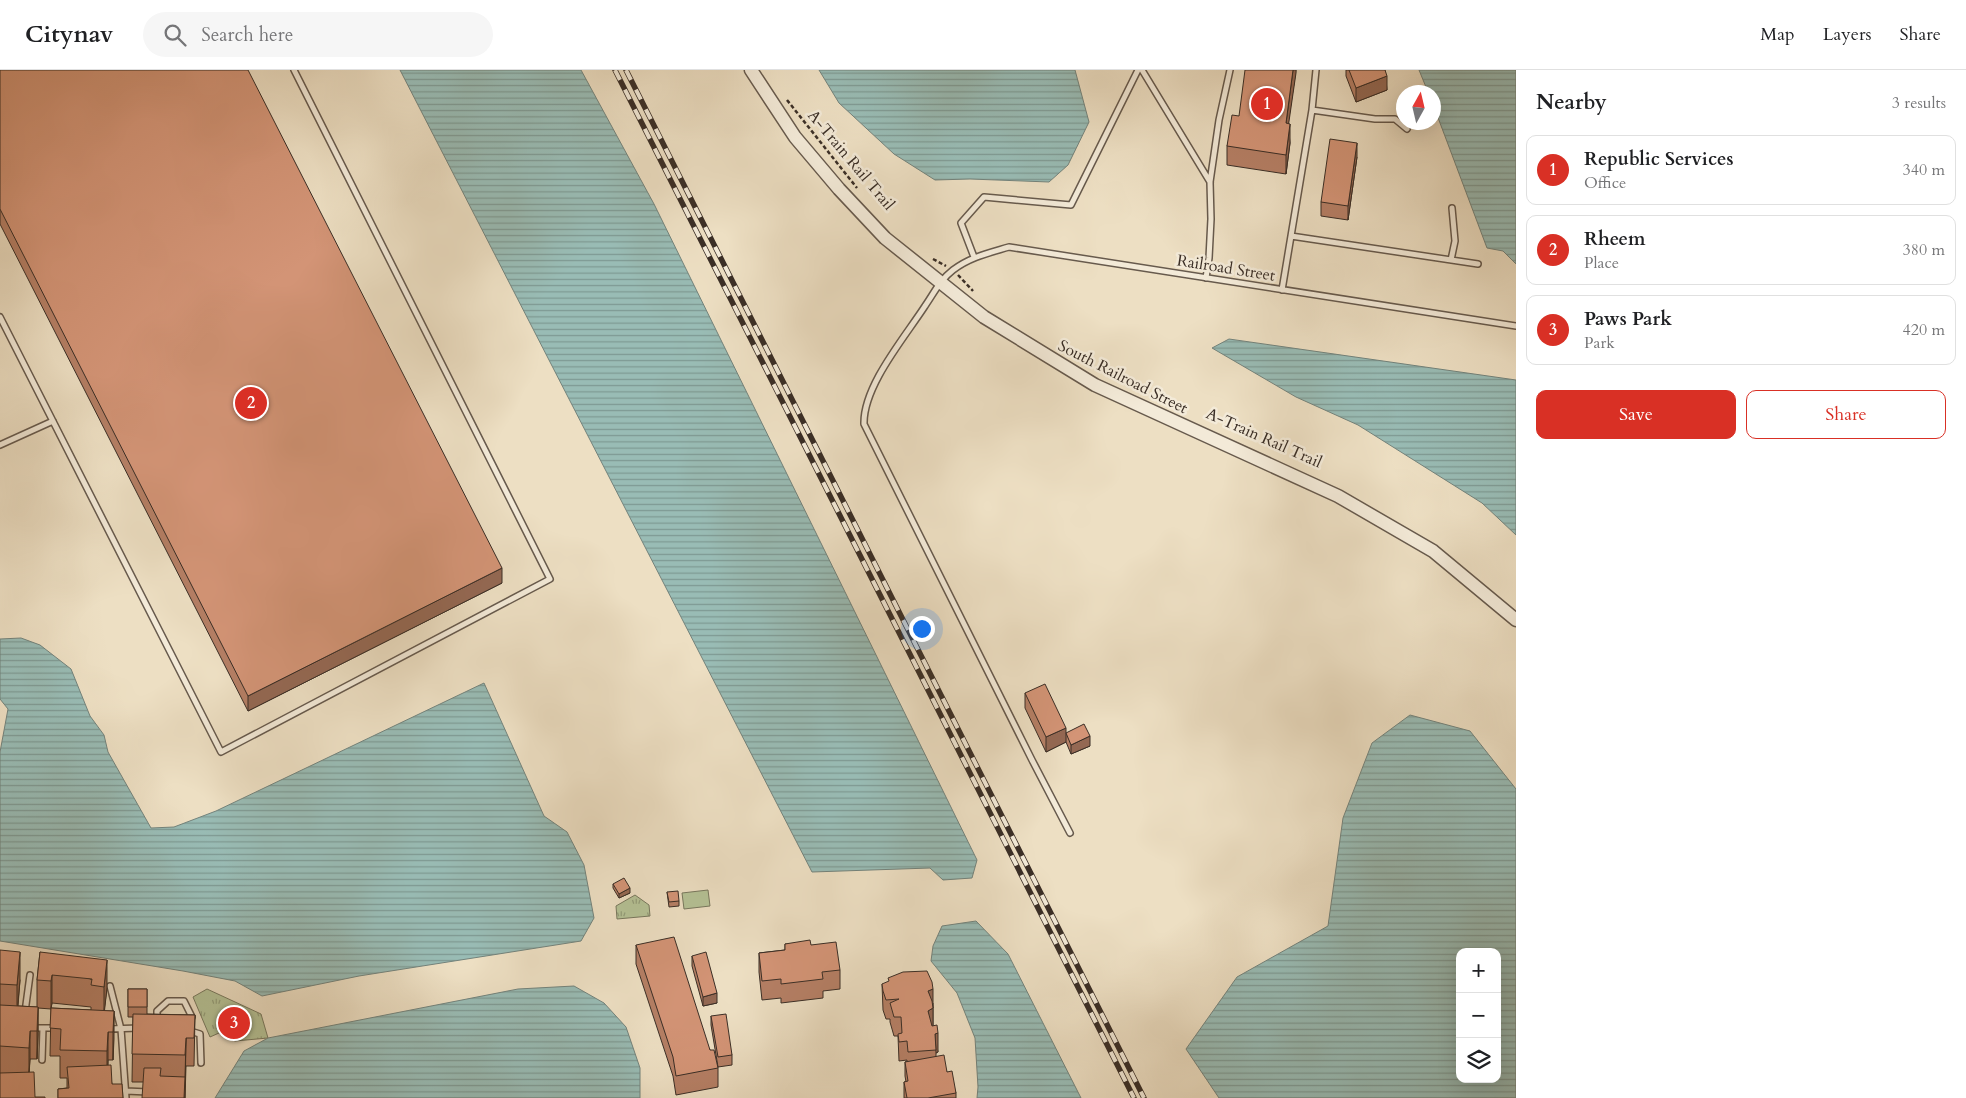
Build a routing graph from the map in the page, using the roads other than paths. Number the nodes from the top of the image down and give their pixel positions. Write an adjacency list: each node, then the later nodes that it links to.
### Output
1 (294, 70): 20 (lane)
2 (751, 70): 16 (street, South Railroad Street)
3 (1138, 70): 12 (lane)
4 (1142, 70): 9 (lane)
5 (1230, 70): 9 (lane)
6 (1316, 70): 7 (lane)
7 (1312, 110): 8 (lane); 11 (lane)
8 (1396, 120)
9 (1210, 182): 15 (lane)
10 (1452, 208): 13 (lane)
11 (1291, 236): 13 (lane); 17 (lane)
12 (974, 257): 15 (lane, Railroad Street); 16 (lane, Railroad Street)
13 (1451, 260): 14 (lane)
14 (1478, 264)
15 (1206, 278): 17 (lane, Railroad Street)
16 (940, 282): 22 (street, South Railroad Street); 23 (lane, Railroad Street)
17 (1282, 290): 19 (lane, Railroad Street)
18 (0, 317): 20 (lane)
19 (1516, 326)
20 (53, 421): 21 (lane)
21 (0, 445)
22 (1516, 620)
23 (1070, 833)
24 (30, 975): 26 (lane)
25 (110, 986): 34 (lane)
26 (24, 1018)
27 (186, 1023): 32 (lane)
28 (24, 1027): 29 (lane)
29 (43, 1028): 30 (lane); 36 (lane)
30 (62, 1028)
31 (141, 1028): 34 (lane)
32 (157, 1028)
33 (102, 1029): 34 (lane)
34 (121, 1029): 38 (lane)
35 (180, 1029): 37 (lane)
36 (42, 1060)
37 (201, 1063)
38 (126, 1091): 39 (lane); 40 (lane)
39 (155, 1092)
40 (126, 1098)

